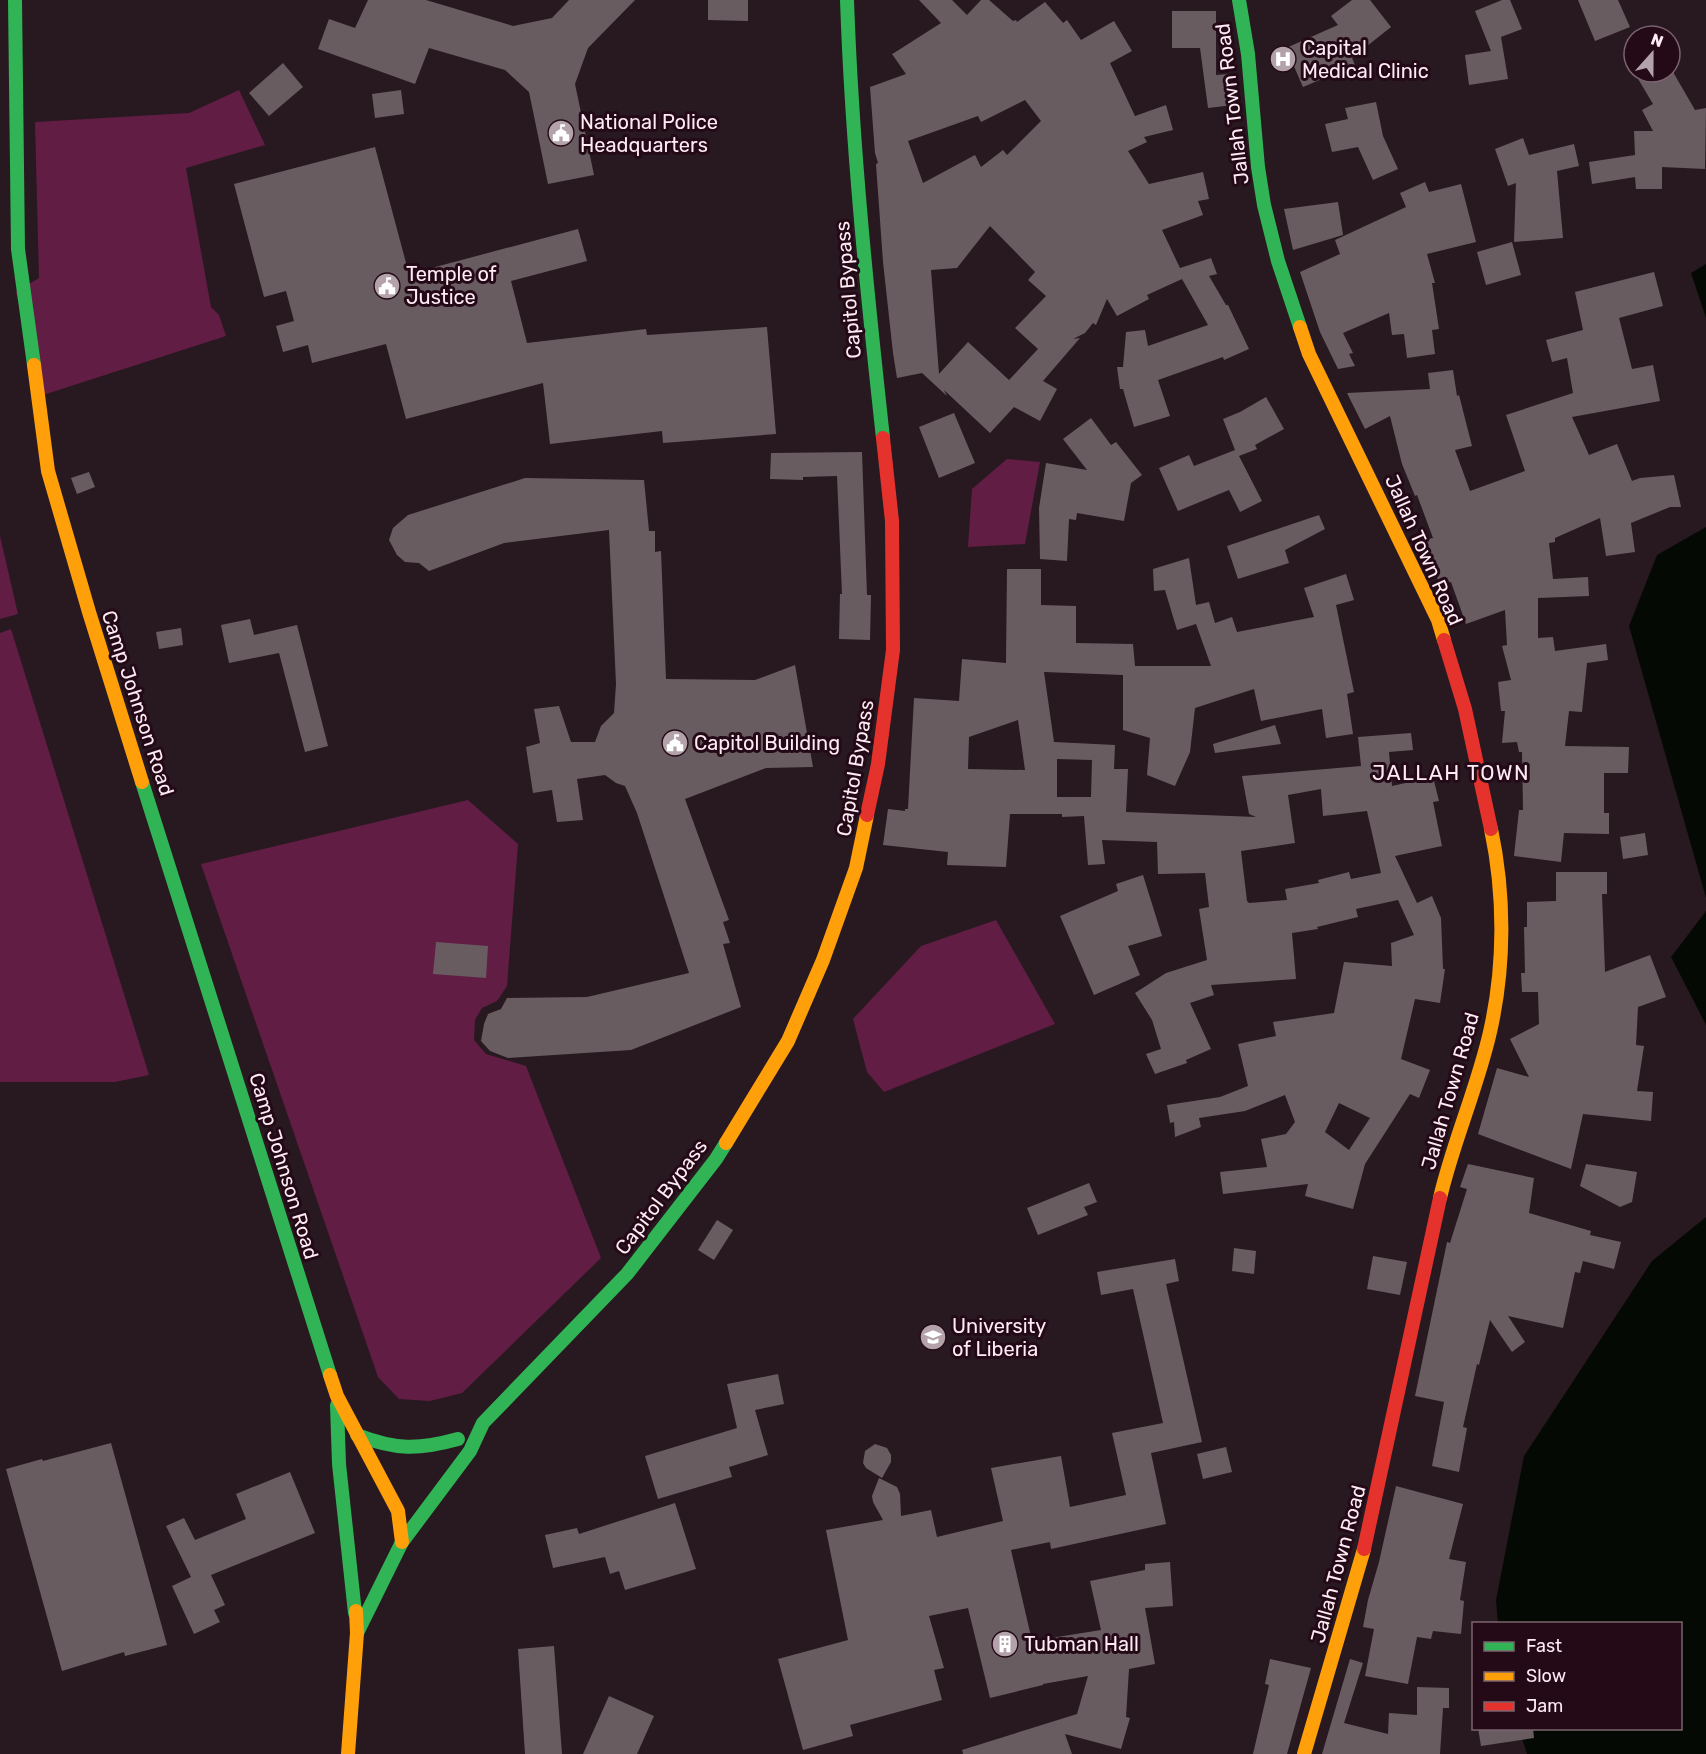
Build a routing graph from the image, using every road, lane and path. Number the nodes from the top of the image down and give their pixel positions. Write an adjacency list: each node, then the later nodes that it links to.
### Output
1 (15, 0): 4 (main road, Camp Johnson Road)
2 (847, 0): 5 (main road, Capitol Bypass)
3 (1239, 0): 16 (main road, Jallah Town Road)
4 (337, 1396): 6 (main road, Camp Johnson Road); 13 (main road, Camp Johnson Road)
5 (483, 1423): 7 (main road, Capitol Bypass); 11 (main road, Capitol Bypass)
6 (357, 1435): 7 (main road); 9 (main road, Camp Johnson Road)
7 (458, 1439): 8 (main road, Capitol Bypass)
8 (438, 1461)
9 (401, 1507): 10 (main road); 11 (main road, Camp Johnson Road)
10 (389, 1530)
11 (402, 1542): 14 (main road, Capitol Bypass)
12 (365, 1583): 13 (main road)
13 (355, 1613): 14 (main road)
14 (357, 1633): 15 (main road)
15 (348, 1754)
16 (1304, 1754)

